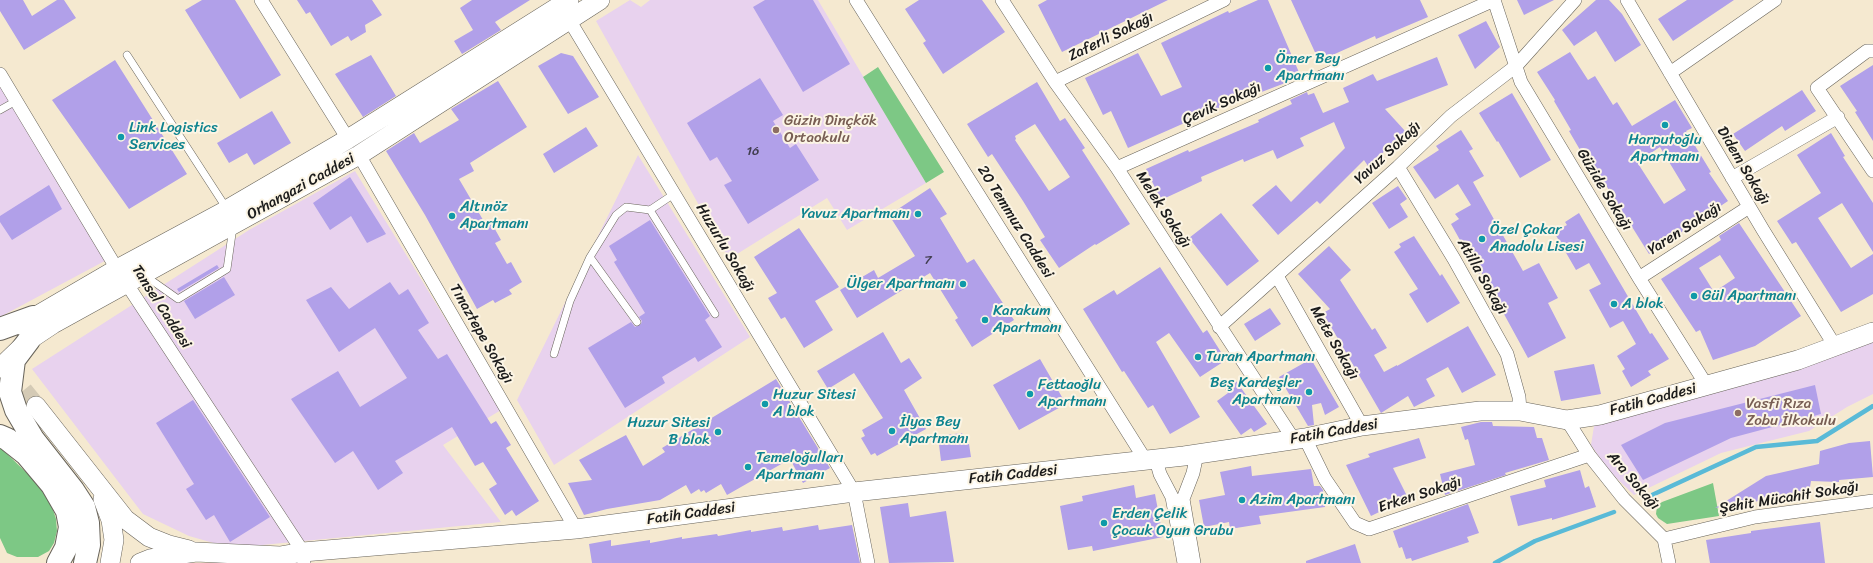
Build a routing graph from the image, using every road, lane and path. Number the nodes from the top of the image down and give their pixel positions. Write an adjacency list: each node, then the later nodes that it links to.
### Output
1 (262, 0): 20 (street)
2 (600, 0): 10 (main road, Orhangazi Caddesi)
3 (856, 0): 55 (street, 20 Temmuz Caddesi)
4 (1002, 0): 16 (street, Melek Sokağı)
5 (1224, 0): 16 (street, Zaferli Sokağı)
6 (1494, 0): 13 (street, Güzide Sokağı); 23 (street, Çevik Sokağı)
7 (1575, 0): 13 (street, Yavuz Sokağı)
8 (1627, 0): 14 (street, Didem Sokağı)
9 (1775, 0): 14 (street)
10 (564, 6): 20 (main road, Orhangazi Caddesi); 21 (main road, Orhangazi Caddesi); 26 (street, Huzurlu Sokağı)
11 (1873, 51): 19 (street)
12 (127, 55): 29 (lane)
13 (1516, 66): 22 (street, Yavuz Sokağı); 34 (street, Güzide Sokağı)
14 (1670, 73): 25 (street, Didem Sokağı)
15 (0, 74): 17 (street, Tansel Caddesi)
16 (1055, 82): 23 (street, Melek Sokağı)
17 (16, 101): 18 (lane); 32 (street, Tansel Caddesi)
18 (0, 110)
19 (1838, 117): 24 (street); 25 (street)
20 (348, 139): 21 (main road); 29 (main road, Orhangazi Caddesi)
21 (359, 155): 29 (main road, Orhangazi Caddesi); 59 (street, Tınaztepe Sokağı)
22 (1398, 167): 33 (street, Yavuz Sokağı); 48 (street, Atilla Sokağı)
23 (1117, 168): 38 (street, Melek Sokağı)
24 (1873, 171)
25 (1732, 178): 27 (street, Didem Sokağı)
26 (674, 194): 28 (lane); 57 (street, Huzurlu Sokağı)
27 (1749, 207): 34 (street, Yaren Sokağı); 43 (street, Didem Sokağı)
28 (650, 210): 30 (lane); 35 (lane)
29 (230, 217): 31 (main road, Orhangazi Caddesi); 31 (lane); 32 (main road, Orhangazi Caddesi)
30 (590, 257): 37 (lane); 44 (lane)
31 (144, 275): 32 (main road, Orhangazi Caddesi)
32 (122, 276): 36 (main road, Orhangazi Caddesi); 42 (main road, Orhangazi Caddesi); 62 (street, Tansel Caddesi)
33 (1277, 276): 38 (street, Yavuz Sokağı); 50 (street, Mete Sokağı)
34 (1639, 278): 46 (street, Güzide Sokağı)
35 (715, 314)
36 (33, 317): 39 (highway); 41 (main road, Orhangazi Caddesi)
37 (637, 322)
38 (1219, 327): 52 (street, Melek Sokağı)
39 (0, 329)
40 (1873, 332): 43 (main road, Fatih Caddesi)
41 (0, 339)
42 (29, 340): 45 (main road, Orhangazi Caddesi); 64 (highway)
43 (1835, 346): 46 (main road, Fatih Caddesi)
44 (554, 354)
45 (0, 368)
46 (1707, 386): 49 (main road, Fatih Caddesi)
47 (36, 406): 56 (main road)
48 (1520, 411): 49 (main road, Fatih Caddesi); 50 (main road, Fatih Caddesi)
49 (1567, 420): 54 (street, Ara Sokağı)
50 (1362, 426): 52 (main road, Fatih Caddesi)
51 (0, 436): 63 (highway)
52 (1299, 439): 53 (main road, Fatih Caddesi); 54 (street, Erken Sokağı)
53 (1197, 454): 55 (main road, Fatih Caddesi); 69 (street)
54 (1589, 455): 60 (street, Ara Sokağı)
55 (1151, 460): 57 (main road, Fatih Caddesi); 68 (street, 20 Temmuz Caddesi)
56 (97, 485): 61 (main road); 65 (main road)
57 (854, 492): 59 (main road, Fatih Caddesi); 67 (street, Huzurlu Sokağı)
58 (1873, 501): 60 (street, Şehit Mücahit Sokağı)
59 (576, 529): 62 (main road, Fatih Caddesi)
60 (1664, 539): 70 (street)
61 (196, 552): 62 (main road, Fatih Caddesi); 66 (main road, Fatih Caddesi)
62 (304, 558)
63 (58, 563)
64 (85, 563)
65 (110, 563)
66 (140, 563)
67 (868, 563)
68 (1184, 563)
69 (1194, 563)
70 (1668, 563)

